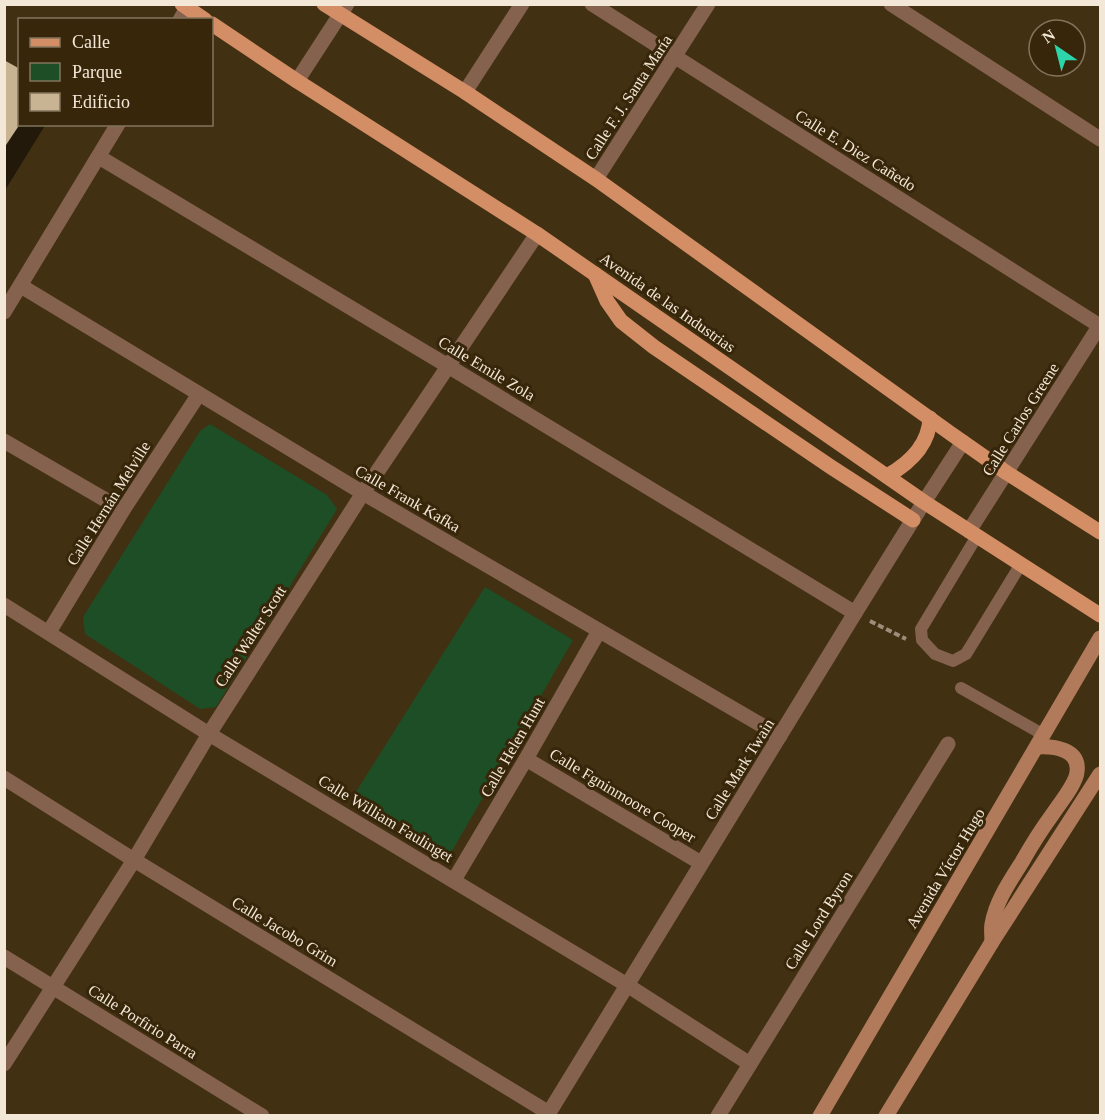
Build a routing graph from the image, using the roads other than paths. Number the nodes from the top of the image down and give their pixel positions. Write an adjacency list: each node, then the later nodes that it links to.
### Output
1 (324, 4): 6 (main road)
2 (522, 4): 12 (street)
3 (592, 4): 10 (street, Calle E. Diez Cañedo)
4 (708, 4): 10 (street, Calle F. J. Santa María)
5 (891, 4): 14 (street)
6 (344, 10): 11 (street); 12 (main road)
7 (183, 11): 8 (main road)
8 (200, 18)
9 (213, 25): 11 (main road, Avenida de las Industrias)
10 (675, 57): 16 (street, Calle F. J. Santa María); 21 (street, Calle E. Diez Cañedo)
11 (297, 81): 17 (main road, Avenida de las Industrias)
12 (465, 92): 16 (main road)
13 (117, 126): 15 (street)
14 (1101, 139)
15 (99, 157): 19 (street); 22 (street, Calle Emile Zola)
16 (597, 179): 24 (main road)
17 (537, 234): 18 (main road, Avenida de las Industrias); 22 (street, Calle Walter Scott)
18 (596, 274): 28 (main road, Avenida de las Industrias); 32 (main road)
19 (21, 286): 20 (street); 23 (street, Calle Frank Kafka)
20 (4, 312)
21 (1100, 326): 27 (street, Calle Carlos Greene)
22 (448, 366): 29 (street, Calle Walter Scott); 37 (street, Calle Emile Zola)
23 (199, 394): 29 (street, Calle Frank Kafka); 31 (street, Calle Hernán Melville)
24 (930, 418): 26 (main road); 28 (main road)
25 (4, 441): 31 (street)
26 (963, 442): 27 (main road); 30 (street, Calle Mark Twain)
27 (1007, 473): 33 (main road); 34 (street, Calle Carlos Greene)
28 (887, 476): 30 (main road, Avenida de las Industrias)
29 (363, 493): 39 (street, Calle Frank Kafka); 43 (street, Calle Walter Scott)
30 (924, 502): 32 (street, Calle Mark Twain); 34 (main road, Avenida de las Industrias)
31 (123, 510): 40 (street, Calle Hernán Melville)
32 (913, 520): 37 (street, Calle Mark Twain)
33 (1101, 532)
34 (973, 533): 35 (main road, Avenida de las Industrias); 35 (lane)
35 (1021, 564): 38 (main road, Avenida de las Industrias)
36 (4, 604): 40 (street, Calle William Faulinget)
37 (855, 613): 44 (street, Calle Mark Twain)
38 (1101, 615)
39 (599, 631): 44 (street, Calle Frank Kafka); 47 (street, Calle Helen Hunt)
40 (49, 632): 43 (street, Calle William Faulinget)
41 (1101, 638): 45 (street, Avenida Víctor Hugo)
42 (961, 688): 45 (lane)
43 (209, 734): 50 (street, Calle Walter Scott); 52 (street, Calle William Faulinget)
44 (780, 736): 51 (street, Calle Mark Twain)
45 (1041, 741): 53 (street); 62 (street, Avenida Víctor Hugo)
46 (948, 744): 58 (street, Calle Lord Byron)
47 (526, 759): 51 (street, Calle Fgninmoore Cooper); 52 (street, Calle Helen Hunt)
48 (1101, 774): 53 (street)
49 (4, 778): 50 (street, Calle Jacobo Grim)
50 (134, 860): 56 (street, Calle Walter Scott); 59 (street, Calle Jacobo Grim)
51 (701, 863): 55 (street, Calle Mark Twain)
52 (454, 880): 55 (street, Calle William Faulinget)
53 (992, 942): 63 (street)
54 (4, 957): 56 (street, Calle Porfirio Parra)
55 (627, 985): 58 (street, Calle William Faulinget); 59 (street, Calle Mark Twain)
56 (53, 986): 57 (street, Calle Walter Scott); 60 (street, Calle Porfirio Parra)
57 (4, 1064)
58 (750, 1064): 61 (street, Calle Lord Byron)
59 (548, 1114)
60 (262, 1116)
61 (718, 1116)
62 (820, 1116)
63 (886, 1116)

